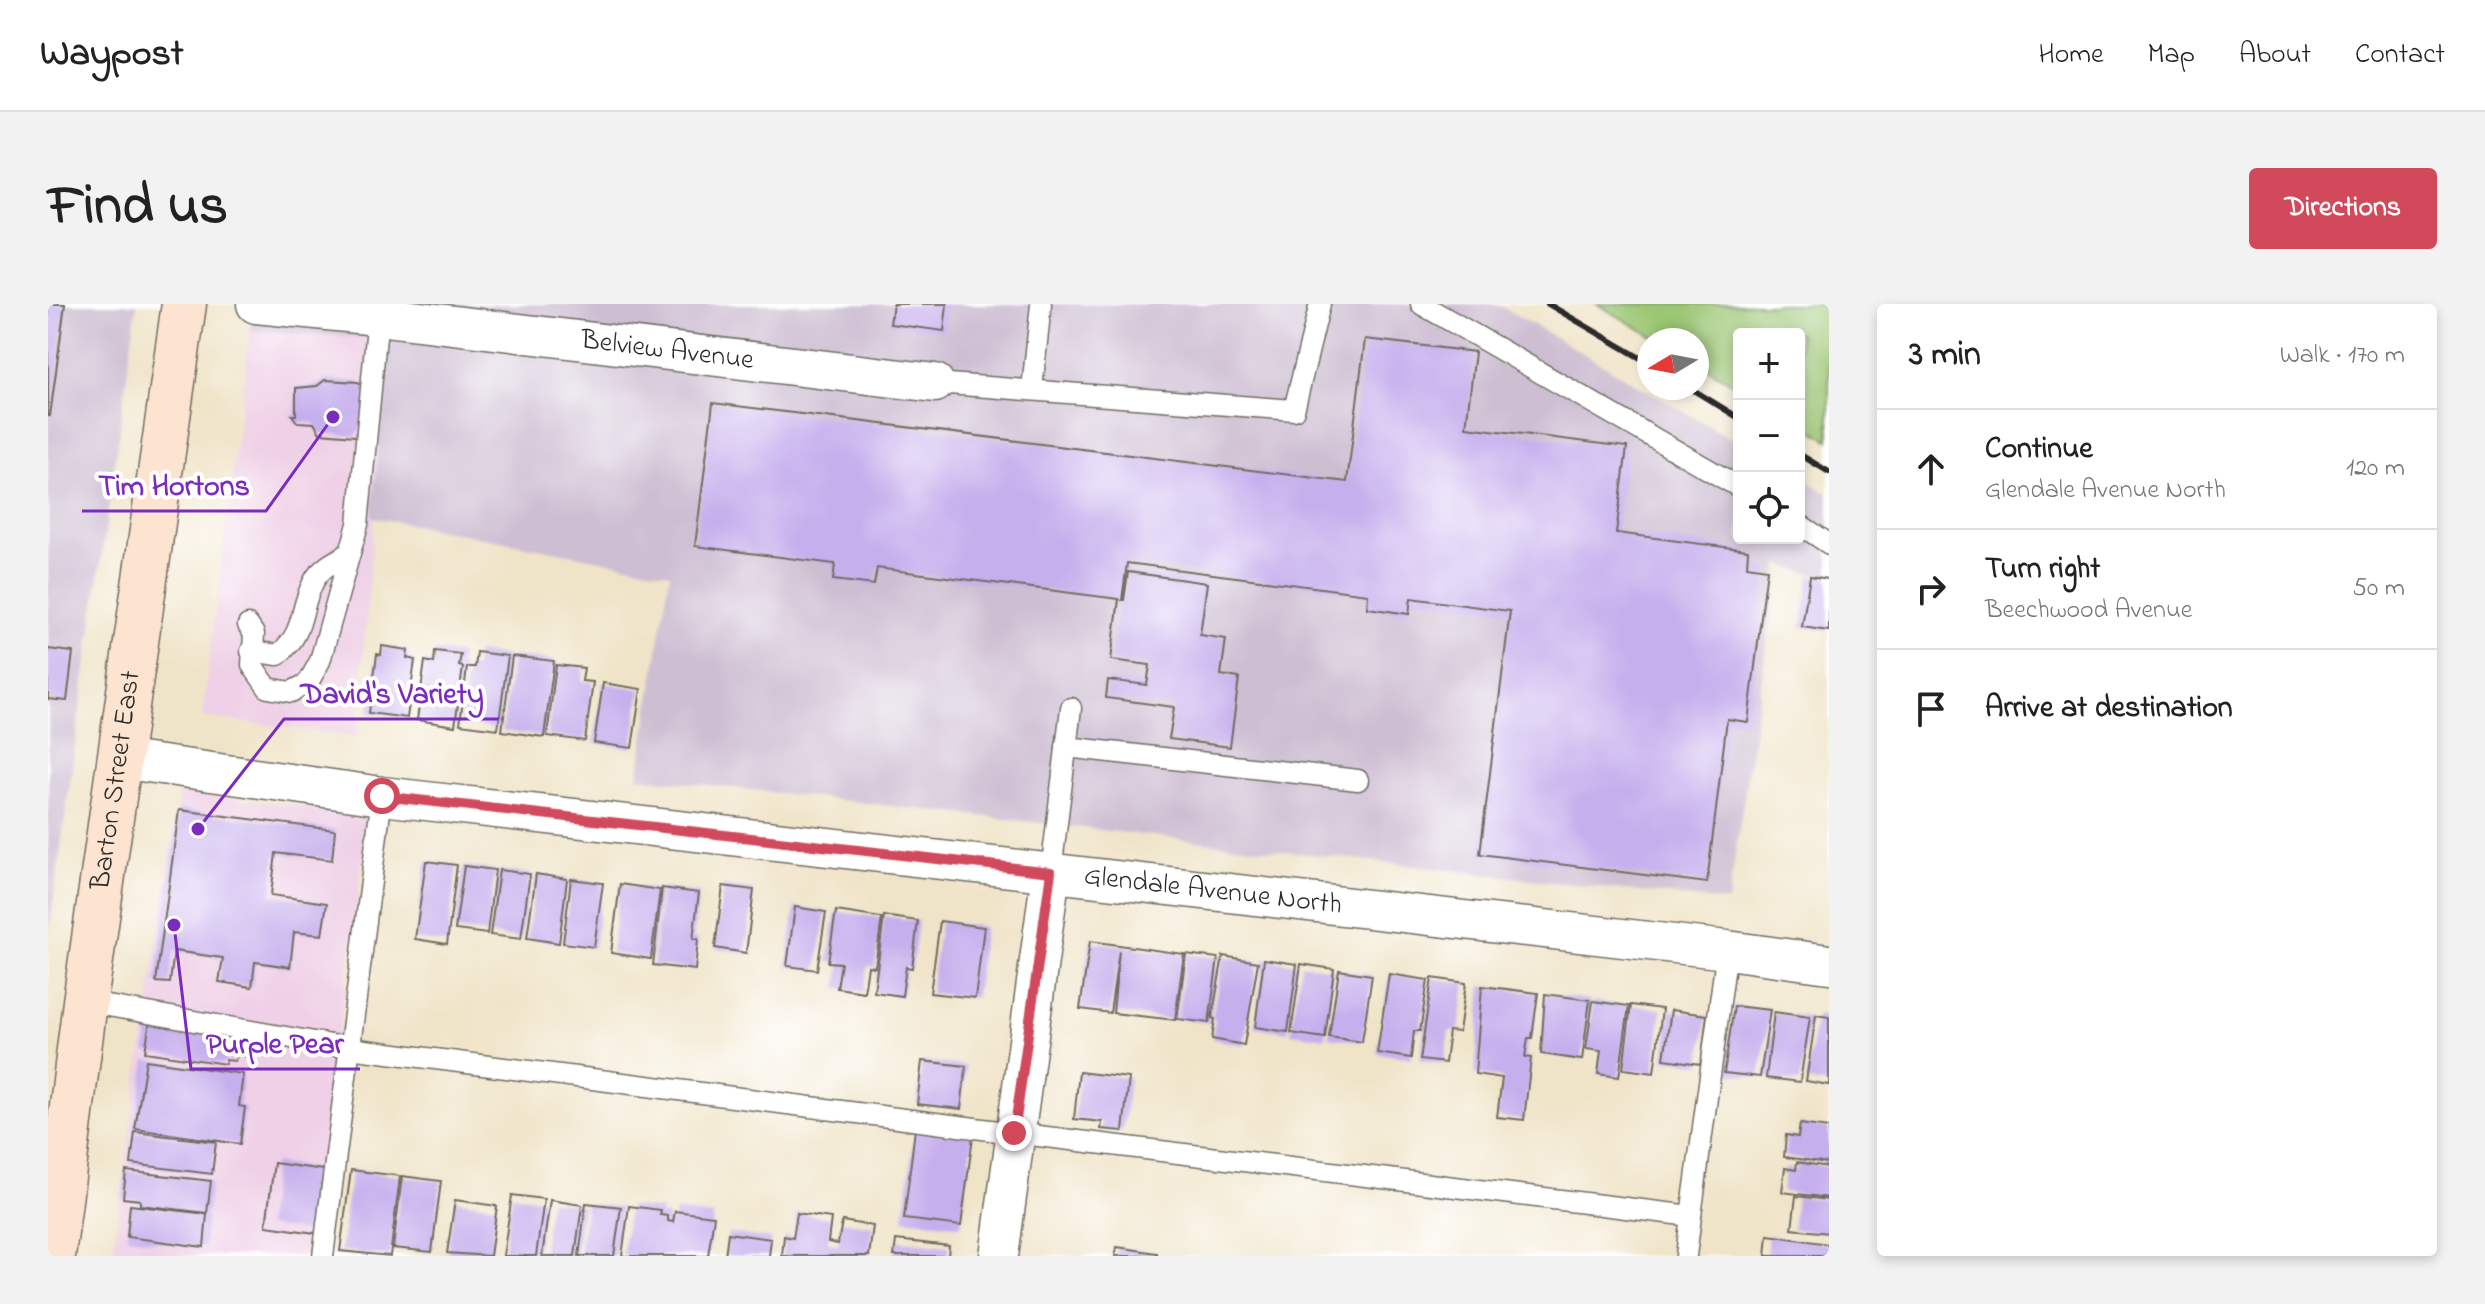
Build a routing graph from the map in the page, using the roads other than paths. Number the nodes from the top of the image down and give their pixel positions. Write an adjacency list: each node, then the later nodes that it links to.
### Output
1 (184, 304): 17 (main road, Barton Street East)
2 (256, 304): 6 (street, Belview Avenue)
3 (1041, 304): 8 (lane)
4 (1320, 304): 8 (lane)
5 (1421, 304): 9 (lane)
6 (378, 316): 7 (street, Belview Avenue); 12 (lane)
7 (935, 383): 8 (lane)
8 (1032, 389)
9 (1733, 484)
10 (1805, 528): 11 (lane)
11 (1829, 544)
12 (350, 553): 14 (lane); 14 (lane)
13 (248, 625): 14 (lane)
14 (251, 651)
15 (1071, 708): 16 (lane)
16 (1066, 747): 18 (lane); 20 (lane)
17 (119, 759): 19 (street, Glendale Avenue North); 23 (main road, Barton Street East)
18 (1358, 780)
19 (382, 796): 20 (street, Glendale Avenue North); 24 (lane)
20 (1051, 872): 21 (street, Glendale Avenue North); 25 (street)
21 (1727, 950): 22 (street, Glendale Avenue North); 26 (lane)
22 (1829, 964)
23 (85, 1002): 24 (lane); 27 (main road, Barton Street East)
24 (349, 1048): 25 (lane); 28 (lane)
25 (1014, 1133): 26 (lane); 29 (street)
26 (1691, 1216): 30 (lane)
27 (53, 1256)
28 (323, 1256)
29 (999, 1256)
30 (1686, 1256)

